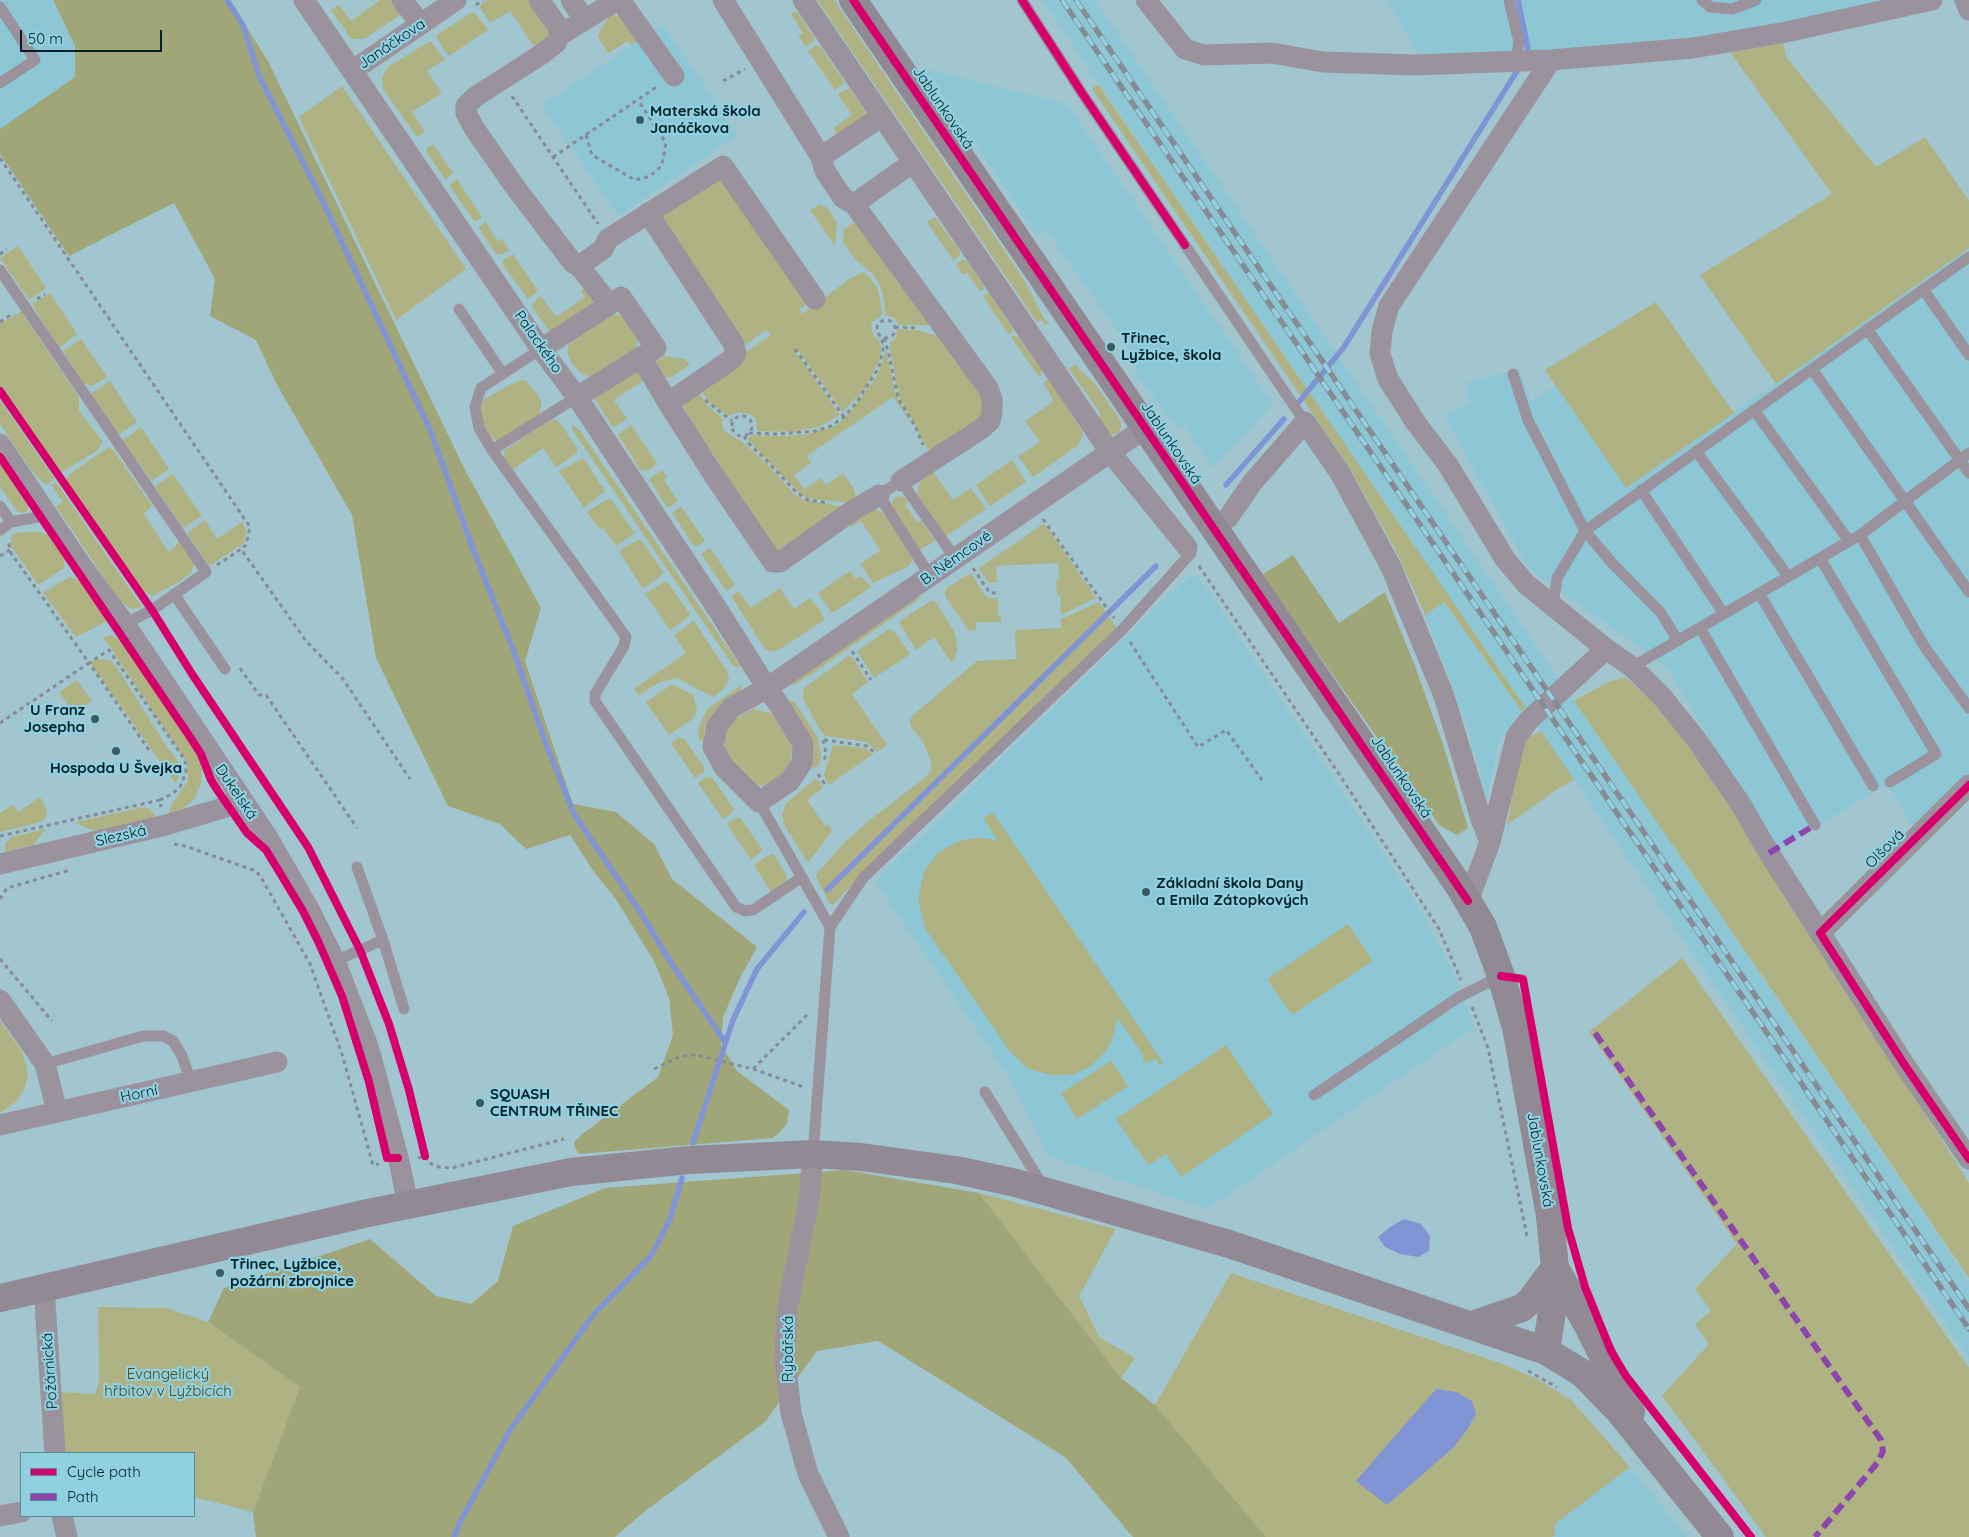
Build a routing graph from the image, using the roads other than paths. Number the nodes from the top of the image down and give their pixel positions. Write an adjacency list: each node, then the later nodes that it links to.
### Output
1 (304, 0): 24 (street, Palackého)
2 (402, 0): 20 (street)
3 (456, 0): 20 (street, Janáčkova)
4 (539, 0): 21 (street)
5 (571, 0): 19 (street)
6 (618, 0): 19 (street); 25 (street)
7 (723, 0): 28 (street)
8 (803, 0): 27 (street)
9 (853, 0): 50 (main road, Jablunkovská)
10 (1022, 0): 49 (lane)
11 (1146, 0): 23 (street)
12 (1509, 0): 23 (lane)
13 (1702, 0): 14 (lane)
14 (1756, 0)
15 (1932, 0): 22 (street)
16 (1965, 0): 18 (street)
17 (0, 7): 26 (lane)
18 (1969, 10)
19 (584, 19): 21 (street)
20 (421, 24): 24 (street, Janáčkova)
21 (560, 35): 33 (street)
22 (1550, 60): 23 (street); 77 (street)
23 (1516, 61)
24 (352, 71): 40 (street, Palackého)
25 (674, 76)
26 (0, 83)
27 (882, 116): 28 (street); 29 (street)
28 (821, 157): 30 (street)
29 (912, 163): 30 (street); 54 (street)
30 (854, 204): 57 (street)
31 (648, 212): 33 (street); 36 (street); 47 (street)
32 (1969, 257): 35 (lane)
33 (579, 266): 37 (street)
34 (0, 270): 76 (lane)
35 (1923, 290): 39 (lane); 41 (lane)
36 (815, 299)
37 (609, 304): 40 (street); 42 (street)
38 (459, 308): 44 (lane)
39 (1868, 329): 43 (lane); 55 (lane)
40 (541, 349): 44 (lane); 46 (street, Palackého)
41 (1969, 354)
42 (642, 357): 46 (street); 47 (street)
43 (1812, 369): 48 (lane); 60 (lane)
44 (503, 374): 52 (lane)
45 (1513, 374): 66 (lane)
46 (577, 397): 52 (lane); 85 (street, Palackého)
47 (668, 403): 59 (street)
48 (1754, 410): 53 (lane); 68 (lane)
49 (1305, 422): 63 (street); 93 (street)
50 (1144, 428): 54 (street, B. Němcové); 97 (main road, Jablunkovská)
51 (0, 444): 62 (street, Dukelská)
52 (492, 450): 96 (lane)
53 (1696, 451): 58 (lane); 73 (lane)
54 (1110, 452): 69 (street); 71 (street, B. Němcové)
55 (1964, 457): 56 (lane); 60 (lane)
56 (1969, 473)
57 (901, 481): 59 (lane); 71 (lane)
58 (1641, 490): 66 (lane); 78 (lane)
59 (878, 495): 72 (lane)
60 (1905, 501): 67 (lane); 74 (lane)
61 (0, 506): 64 (lane)
62 (48, 515): 64 (lane); 79 (street, Dukelská)
63 (1228, 518)
64 (11, 522): 65 (lane)
65 (0, 530)
66 (1585, 531): 77 (lane); 81 (lane)
67 (1860, 534): 68 (lane); 86 (lane)
68 (1849, 541): 70 (lane)
69 (1189, 550): 98 (lane)
70 (1820, 558): 73 (lane); 87 (lane)
71 (964, 566): 72 (street, B. Němcové)
72 (930, 576): 85 (street, B. Němcové)
73 (1788, 576): 75 (lane)
74 (1969, 592)
75 (1759, 593): 78 (lane); 89 (lane)
76 (174, 594): 79 (lane); 84 (lane)
77 (1553, 606): 82 (street)
78 (1724, 614): 80 (lane)
79 (125, 624): 90 (street, Dukelská)
80 (1700, 628): 81 (lane); 92 (lane)
81 (1678, 641): 83 (lane)
82 (1606, 649): 83 (street); 93 (street)
83 (1632, 667): 99 (street)
84 (224, 669)
85 (767, 688): 91 (street); 91 (street)
86 (1969, 708)
87 (1890, 782)
88 (1969, 785): 99 (street, Olšová)
89 (1873, 786)
90 (240, 799): 94 (street, Slezská); 101 (street, Dukelská)
91 (759, 802): 96 (lane)
92 (1815, 825)
93 (1490, 842): 97 (street)
94 (0, 864)
95 (357, 867): 100 (lane)
96 (802, 876): 98 (lane)
97 (1468, 901): 102 (main road, Jablunkovská)
98 (830, 927): 112 (lane)
99 (1820, 933): 113 (street)
100 (383, 940): 101 (lane); 104 (lane)
101 (335, 961): 115 (street, Dukelská)
102 (1501, 976): 109 (lane); 116 (main road, Jablunkovská)
103 (0, 1000): 106 (street)
104 (404, 1009)
105 (277, 1062): 107 (street, Horní)
106 (45, 1064): 107 (lane); 110 (street)
107 (192, 1083): 110 (street, Horní)
108 (985, 1092): 114 (lane)
109 (1314, 1095)
110 (57, 1111): 111 (street, Horní)
111 (0, 1125)
112 (813, 1154): 114 (main road); 115 (main road); 127 (street, Rybářská)
113 (1969, 1159)
114 (1047, 1192): 119 (main road)
115 (408, 1205): 117 (main road)
116 (1555, 1268): 119 (main road); 120 (main road, Jablunkovská); 121 (main road)
117 (44, 1288): 118 (main road); 122 (street, Požárnická)
118 (0, 1298)
119 (1472, 1325): 120 (main road)
120 (1546, 1351): 121 (main road)
121 (1643, 1438): 128 (main road)
122 (55, 1452)
123 (20, 1512): 124 (street)
124 (0, 1516)
125 (62, 1517): 126 (street)
126 (67, 1537)
127 (839, 1537)
128 (1720, 1537)

